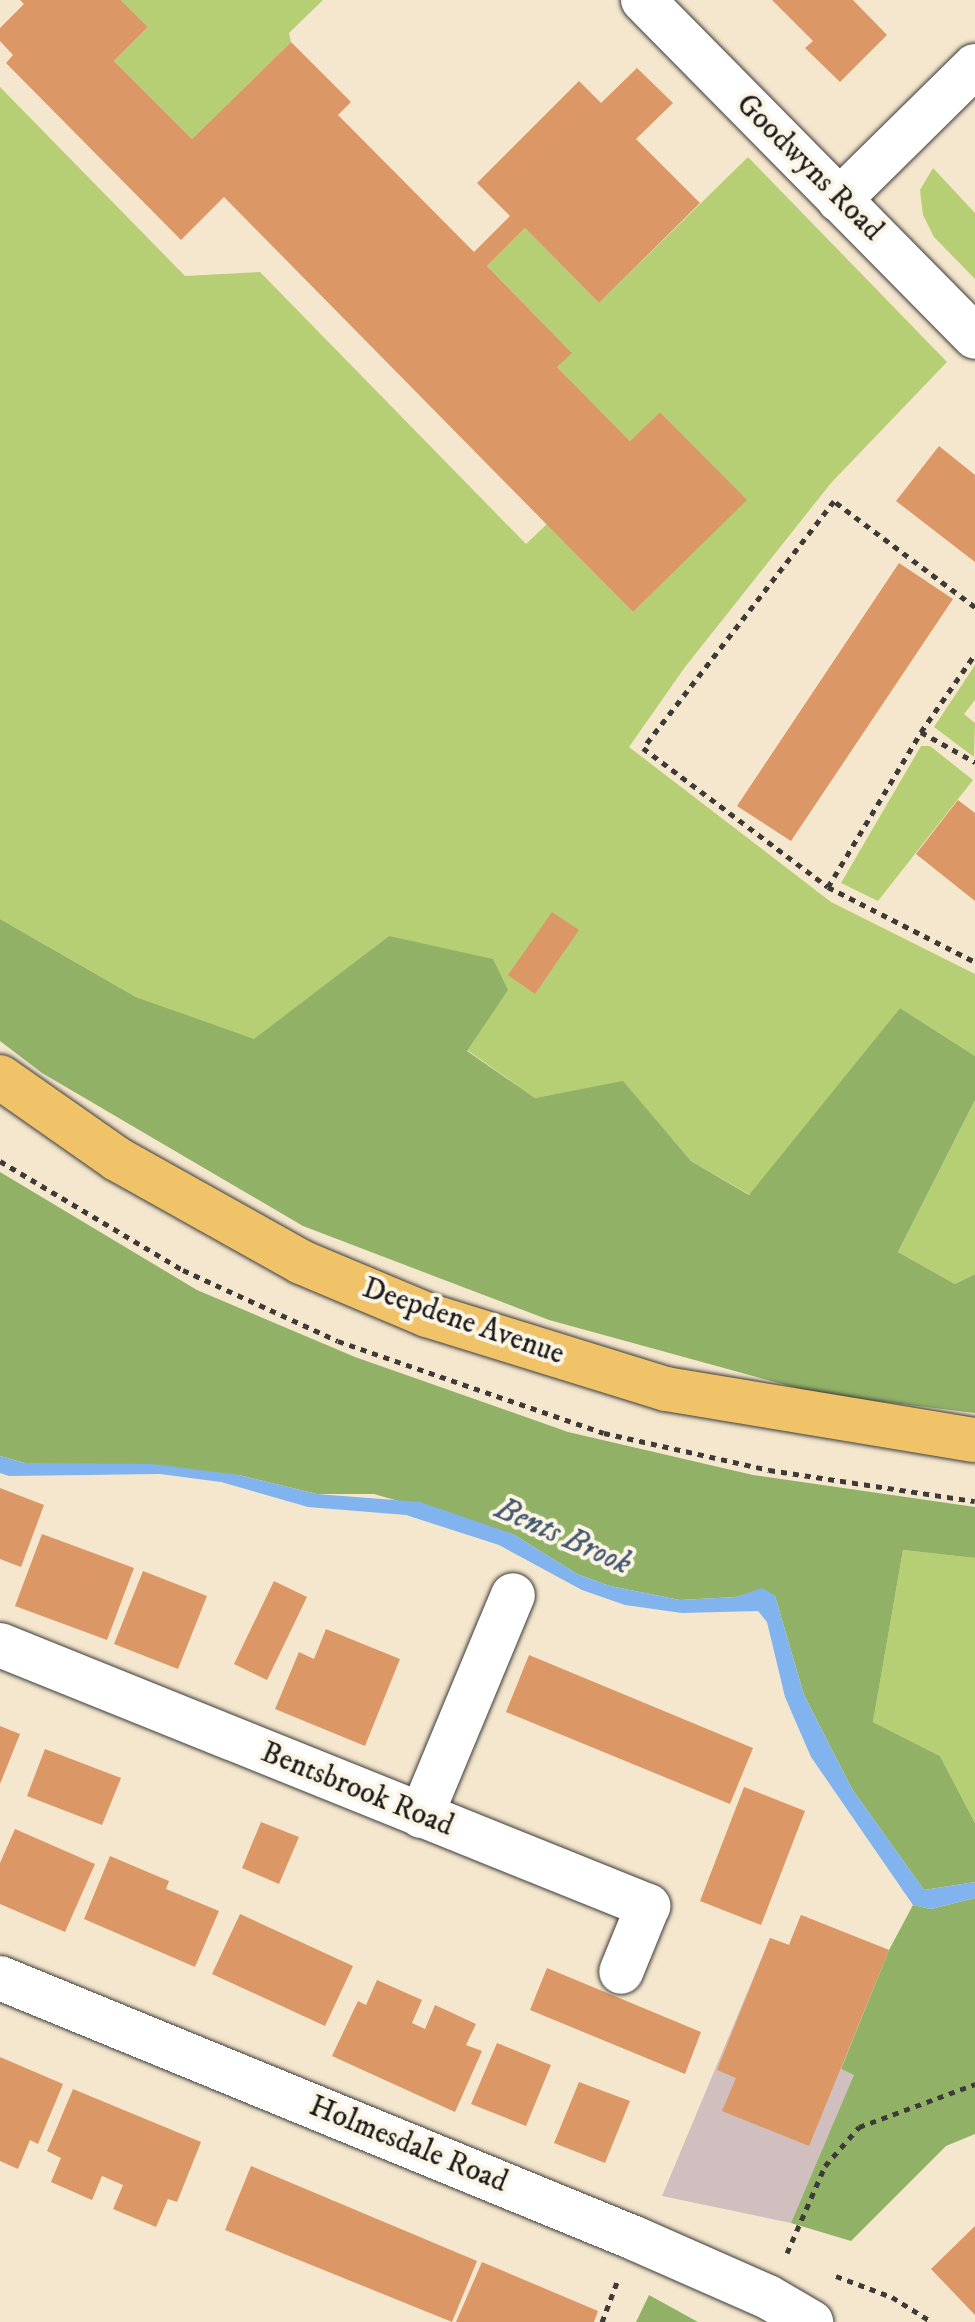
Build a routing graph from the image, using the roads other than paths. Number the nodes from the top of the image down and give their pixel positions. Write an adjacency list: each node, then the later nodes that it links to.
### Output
1 (643, 0): 3 (street, Goodwyns Road)
2 (975, 66): 3 (street)
3 (839, 200): 4 (street, Goodwyns Road)
4 (975, 337)
5 (0, 1077): 6 (highway, Deepdene Avenue)
6 (975, 1440)
7 (513, 1595): 9 (street)
8 (0, 1645): 9 (street, Bentsbrook Road)
9 (421, 1816): 10 (street, Bentsbrook Road)
10 (621, 1972)
11 (0, 1978): 12 (street, Holmesdale Road)
12 (811, 2322)

